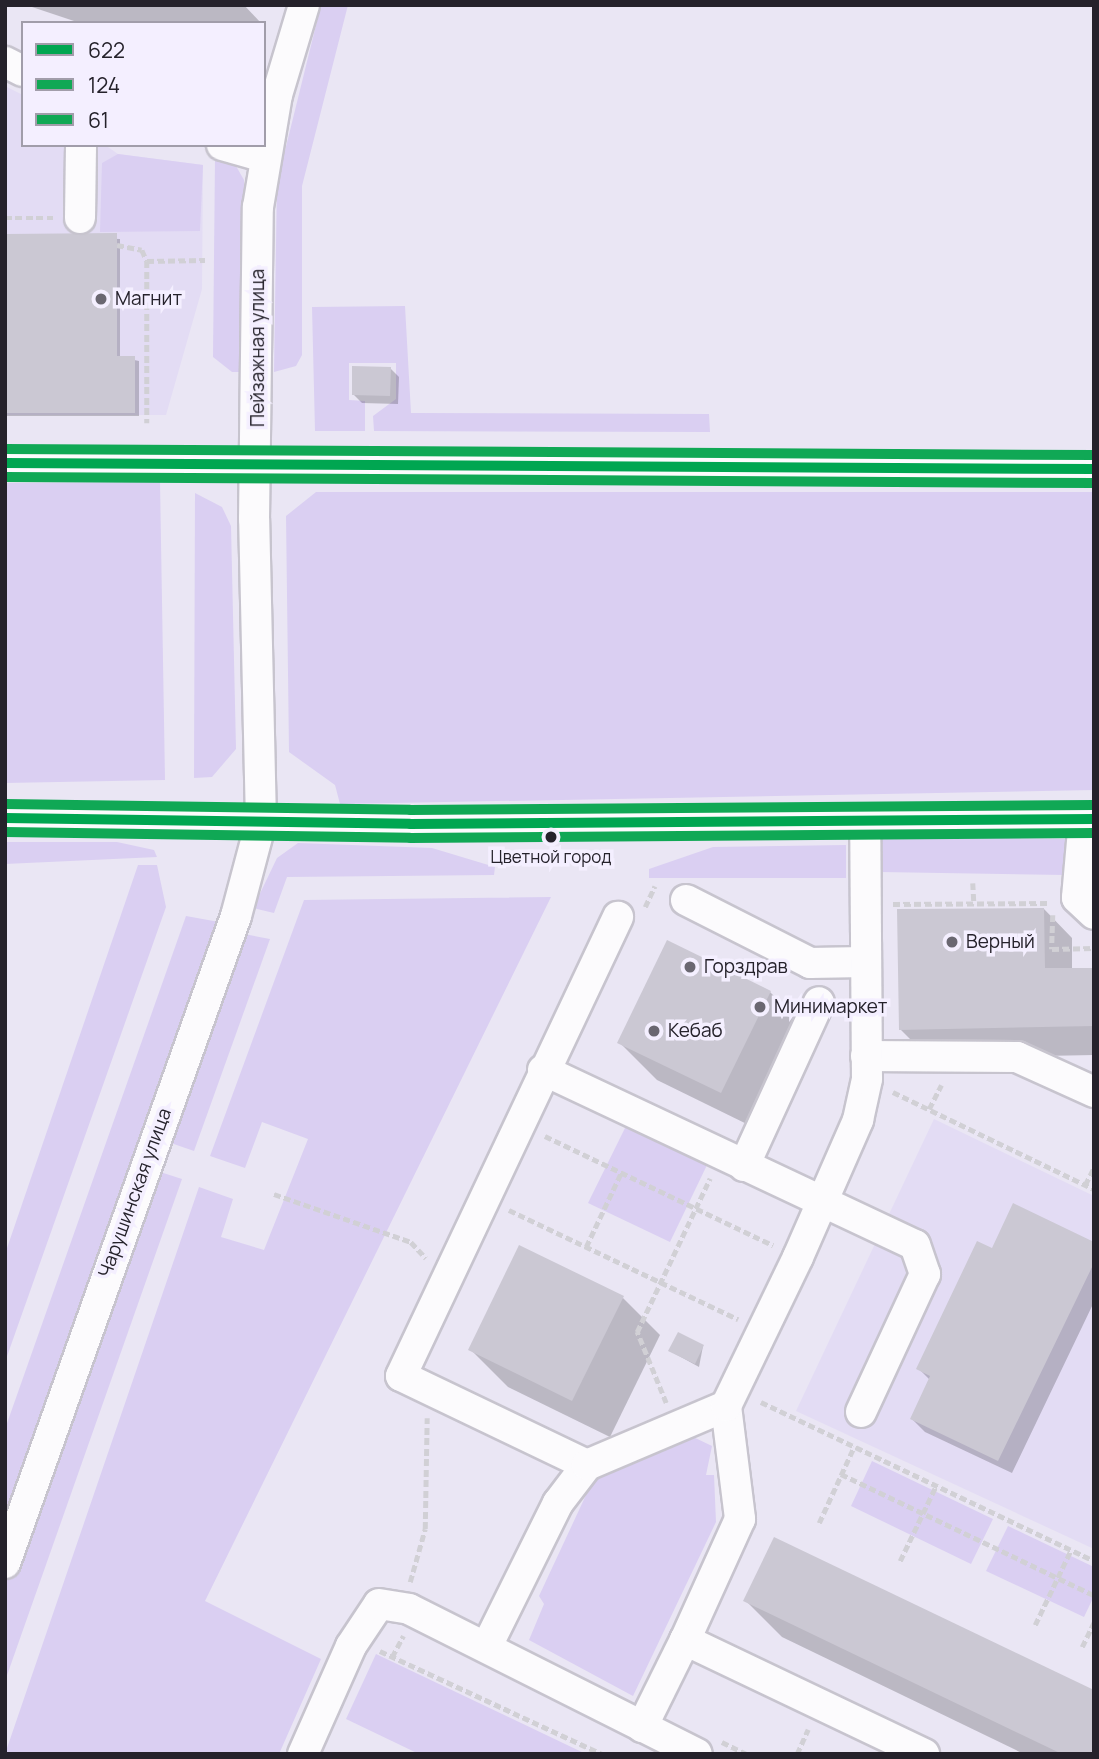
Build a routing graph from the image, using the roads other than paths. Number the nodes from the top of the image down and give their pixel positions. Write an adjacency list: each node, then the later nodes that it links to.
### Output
1 (304, 5): 6 (street, Пейзажная улица)
2 (5, 62): 3 (street)
3 (21, 70)
4 (81, 147): 7 (street)
5 (229, 147): 6 (street)
6 (264, 157): 9 (street, Пейзажная улица)
7 (80, 218)
8 (5, 463): 9 (street)
9 (256, 463): 10 (street); 14 (street, Пейзажная улица)
10 (1094, 469)
11 (5, 818): 14 (street)
12 (1089, 819): 13 (street); 17 (street)
13 (865, 821): 14 (street); 18 (street)
14 (261, 822): 28 (street, Чарушинская улица)
15 (687, 900): 18 (street)
16 (631, 914): 21 (street)
17 (1094, 914)
18 (864, 962): 20 (street)
19 (820, 1002): 23 (street)
20 (867, 1068): 22 (street); 24 (street)
21 (543, 1070): 23 (street); 27 (street)
22 (1094, 1092)
23 (744, 1166): 24 (street)
24 (823, 1203): 25 (street); 26 (street)
25 (731, 1398): 27 (street); 29 (street)
26 (861, 1412)
27 (587, 1465): 30 (street)
28 (5, 1563)
29 (685, 1640): 31 (street); 34 (street)
30 (487, 1646): 31 (street); 33 (street)
31 (642, 1727): 32 (street)
32 (705, 1746)
33 (303, 1754)
34 (924, 1754)

